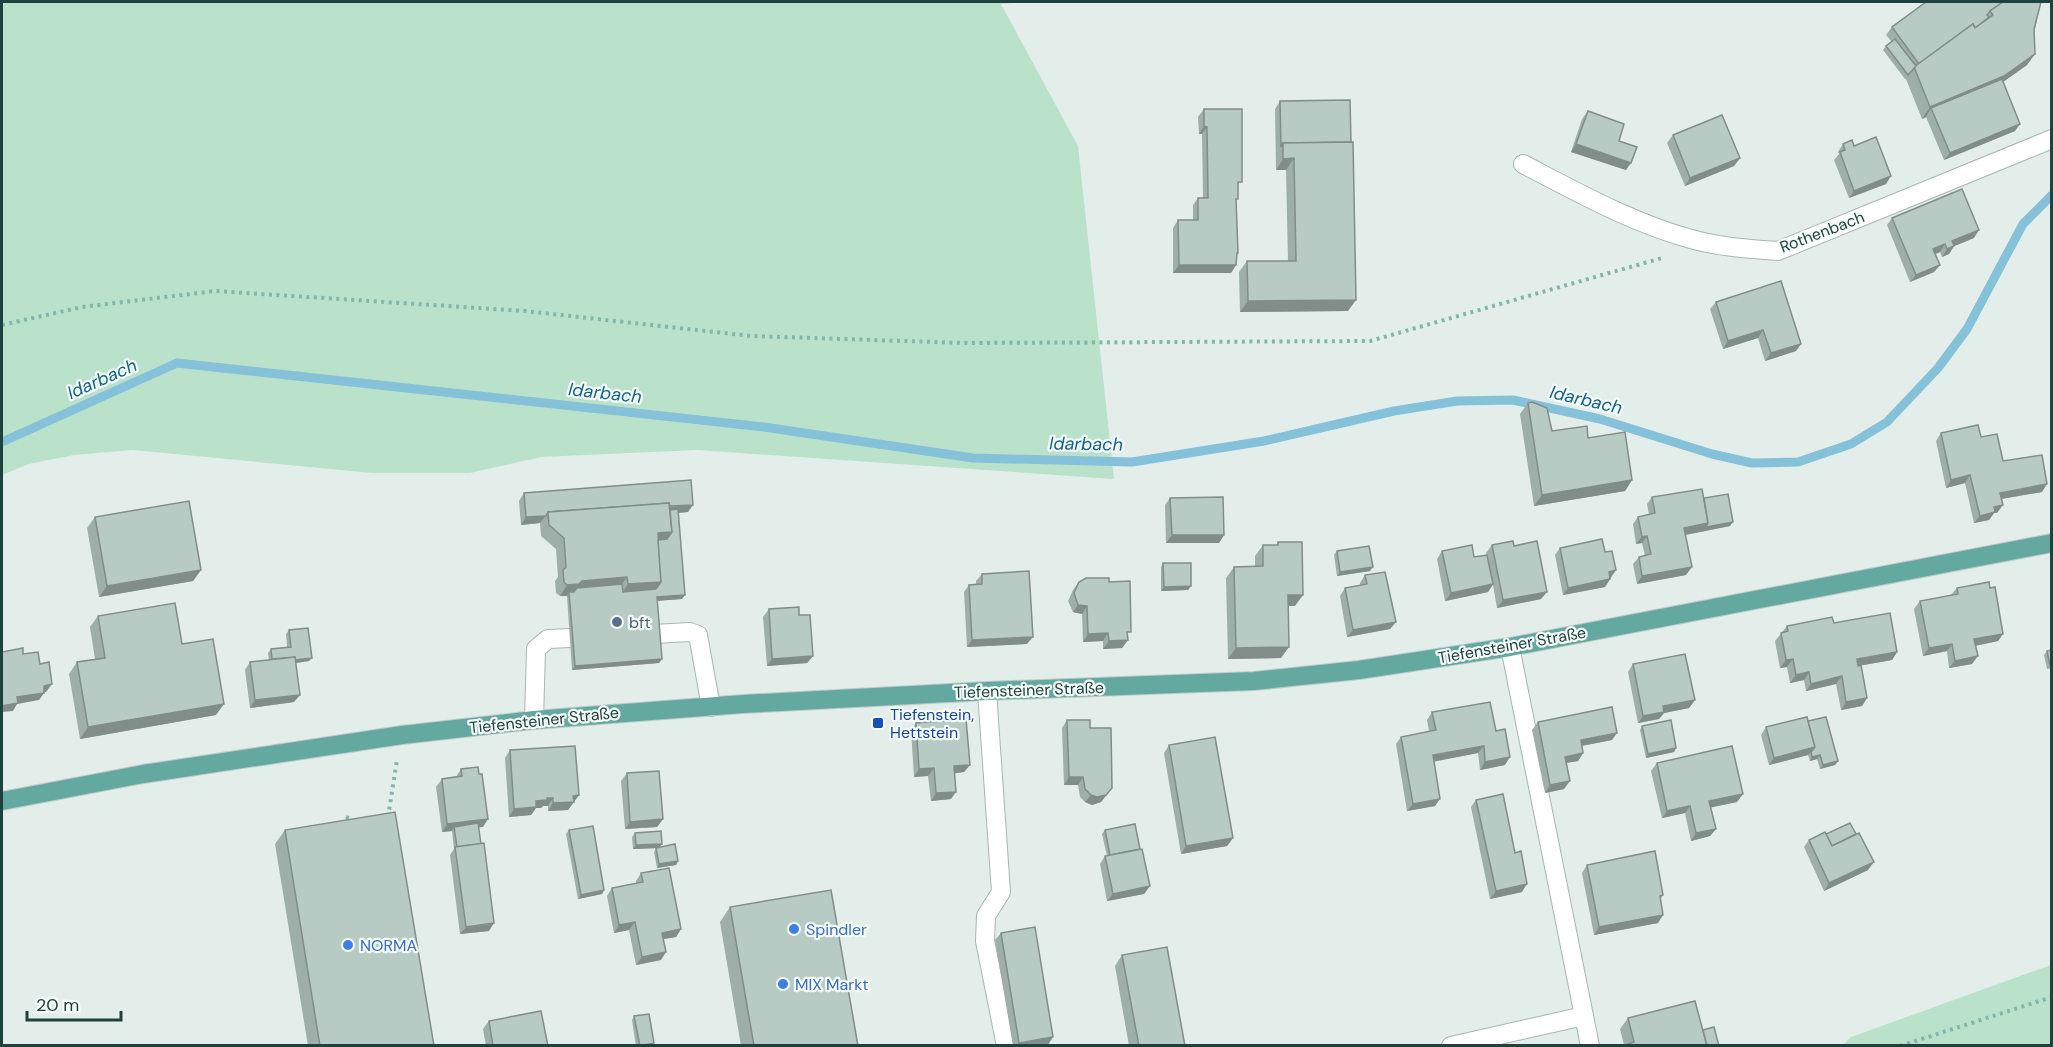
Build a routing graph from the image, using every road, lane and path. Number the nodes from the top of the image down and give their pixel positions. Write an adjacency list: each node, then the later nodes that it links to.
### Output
1 (2052, 139): 3 (street, Rothenbach)
2 (1523, 164): 3 (street, Rothenbach)
3 (1694, 240): 4 (path)
4 (2, 325)
5 (2052, 543): 6 (main road, Tiefensteiner Straße)
6 (1510, 647): 7 (main road, Tiefensteiner Straße); 16 (street)
7 (987, 691): 8 (main road, Tiefensteiner Straße); 17 (street)
8 (711, 707): 9 (main road, Tiefensteiner Straße); 9 (street)
9 (534, 720): 10 (main road, Tiefensteiner Straße)
10 (402, 735): 11 (main road, Tiefensteiner Straße); 13 (path)
11 (2, 801)
12 (346, 817): 14 (path)
13 (378, 819)
14 (358, 821)
15 (2052, 997): 20 (path)
16 (1584, 1016): 18 (street); 19 (street)
17 (1006, 1046)
18 (1451, 1046)
19 (1590, 1046)
20 (1900, 1046)

